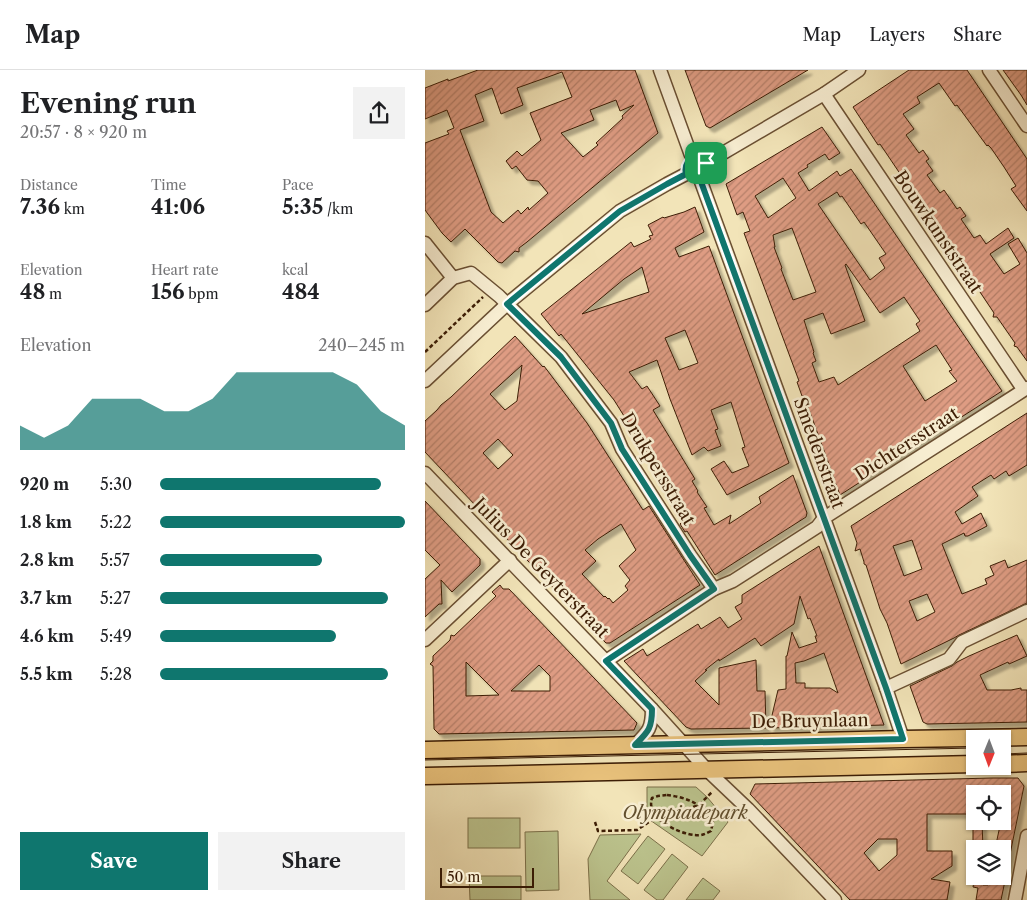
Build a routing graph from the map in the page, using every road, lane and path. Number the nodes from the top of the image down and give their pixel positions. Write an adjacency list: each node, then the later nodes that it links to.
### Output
1 (660, 70): 6 (street)
2 (859, 70): 4 (street)
3 (989, 70): 5 (street)
4 (824, 94): 7 (street); 15 (street, Bouwkunststraat)
5 (1027, 126)
6 (692, 158): 7 (street); 8 (street)
7 (706, 163): 9 (street)
8 (686, 174): 9 (street); 12 (street)
9 (700, 179): 17 (street, Smedenstraat)
10 (425, 243): 11 (street)
11 (453, 278): 12 (street, Drukpersstraat); 13 (street)
12 (507, 304): 14 (street); 19 (street, Drukpersstraat)
13 (425, 306)
14 (425, 380)
15 (1025, 389): 17 (street, Dichtersstraat)
16 (425, 473): 18 (street, Julius De Geyterstraat)
17 (824, 518): 19 (street, Dichtersstraat); 23 (street, Smedenstraat)
18 (510, 560): 21 (street); 22 (street, Julius De Geyterstraat)
19 (714, 589): 22 (street, Dichtersstraat)
20 (1027, 611): 23 (street)
21 (425, 640)
22 (606, 661): 24 (street, Julius De Geyterstraat)
23 (886, 688): 26 (street, Smedenstraat)
24 (652, 709): 27 (street); 28 (street, Julius De Geyterstraat)
25 (1027, 737): 26 (main road, De Bruynlaan)
26 (903, 739): 28 (main road, De Bruynlaan)
27 (635, 745): 28 (main road, De Bruynlaan); 29 (main road, De Bruynlaan)
28 (685, 745): 33 (street, Julius De Geyterstraat)
29 (425, 750)
30 (1027, 763): 32 (main road)
31 (966, 764): 33 (main road)
32 (1011, 764)
33 (708, 771): 34 (main road); 35 (street, Julius De Geyterstraat)
34 (425, 776)
35 (721, 784): 36 (path); 40 (street, Julius De Geyterstraat)
36 (699, 805): 37 (path); 37 (path); 37 (path)
37 (656, 817): 38 (path)
38 (595, 822)
39 (1027, 836): 41 (street)
40 (835, 900)
41 (1015, 900): 42 (street)
42 (1027, 900)

